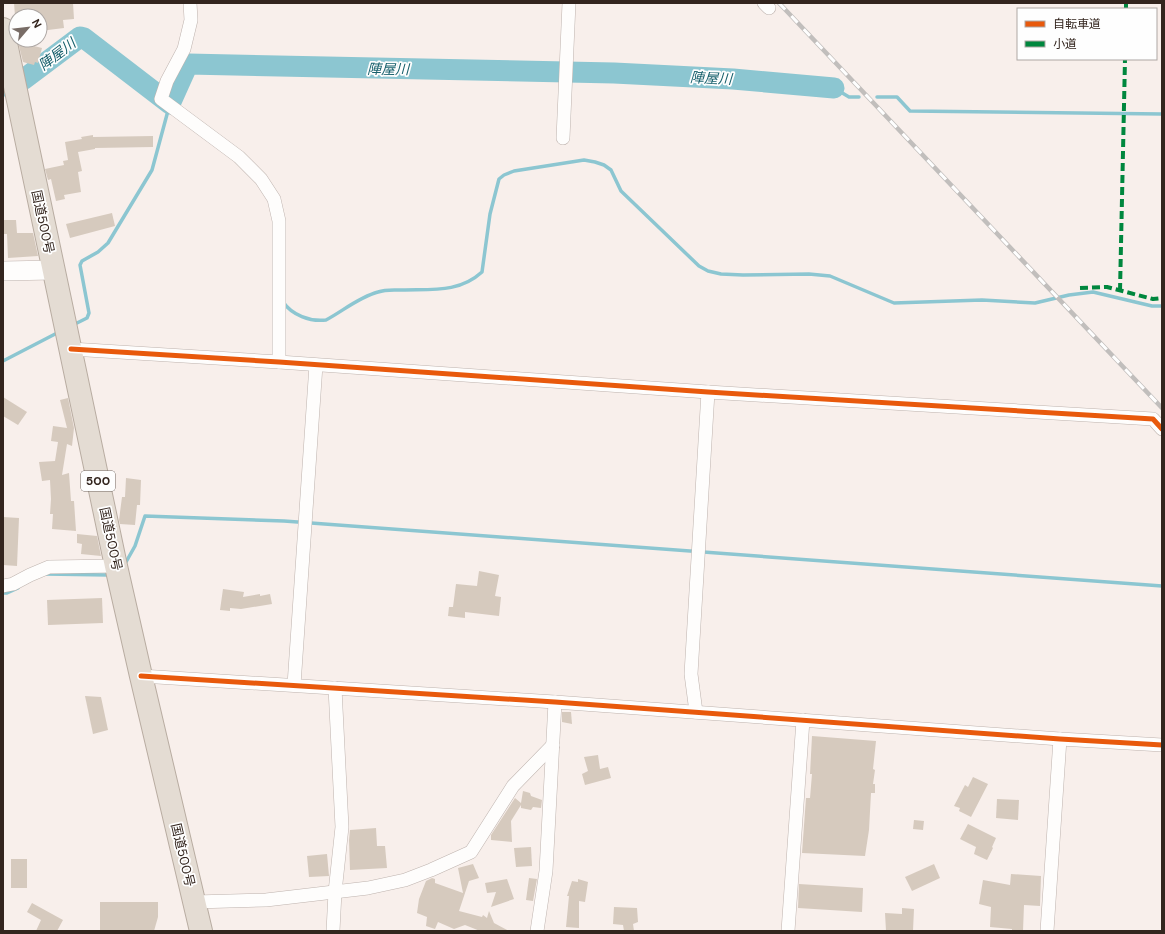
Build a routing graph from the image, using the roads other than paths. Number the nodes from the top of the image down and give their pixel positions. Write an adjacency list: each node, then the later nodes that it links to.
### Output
1 (190, 3): 8 (street)
2 (568, 3): 4 (street)
3 (3, 29): 5 (highway, 国道500号 / 500)
4 (563, 138)
5 (53, 270): 6 (main road); 7 (highway, 国道500号 / 500)
6 (3, 271)
7 (70, 349): 8 (street); 12 (highway, 国道500号 / 500)
8 (279, 362): 9 (street)
9 (316, 365): 10 (street); 15 (street)
10 (708, 392): 11 (street); 18 (street)
11 (1162, 429)
12 (116, 566): 13 (street); 14 (highway, 国道500号 / 500)
13 (3, 586)
14 (141, 676): 15 (street); 24 (highway, 国道500号 / 500)
15 (294, 685): 16 (street)
16 (335, 688): 17 (street); 23 (street)
17 (555, 702): 18 (street); 21 (street)
18 (696, 712): 19 (street)
19 (803, 720): 20 (street); 28 (street)
20 (1060, 739): 22 (street); 29 (street)
21 (553, 745): 23 (street); 27 (street)
22 (1162, 745)
23 (335, 892): 24 (street); 26 (street)
24 (195, 902): 25 (highway, 国道500号 / 500)
25 (201, 931)
26 (333, 931)
27 (537, 931)
28 (788, 931)
29 (1047, 931)

